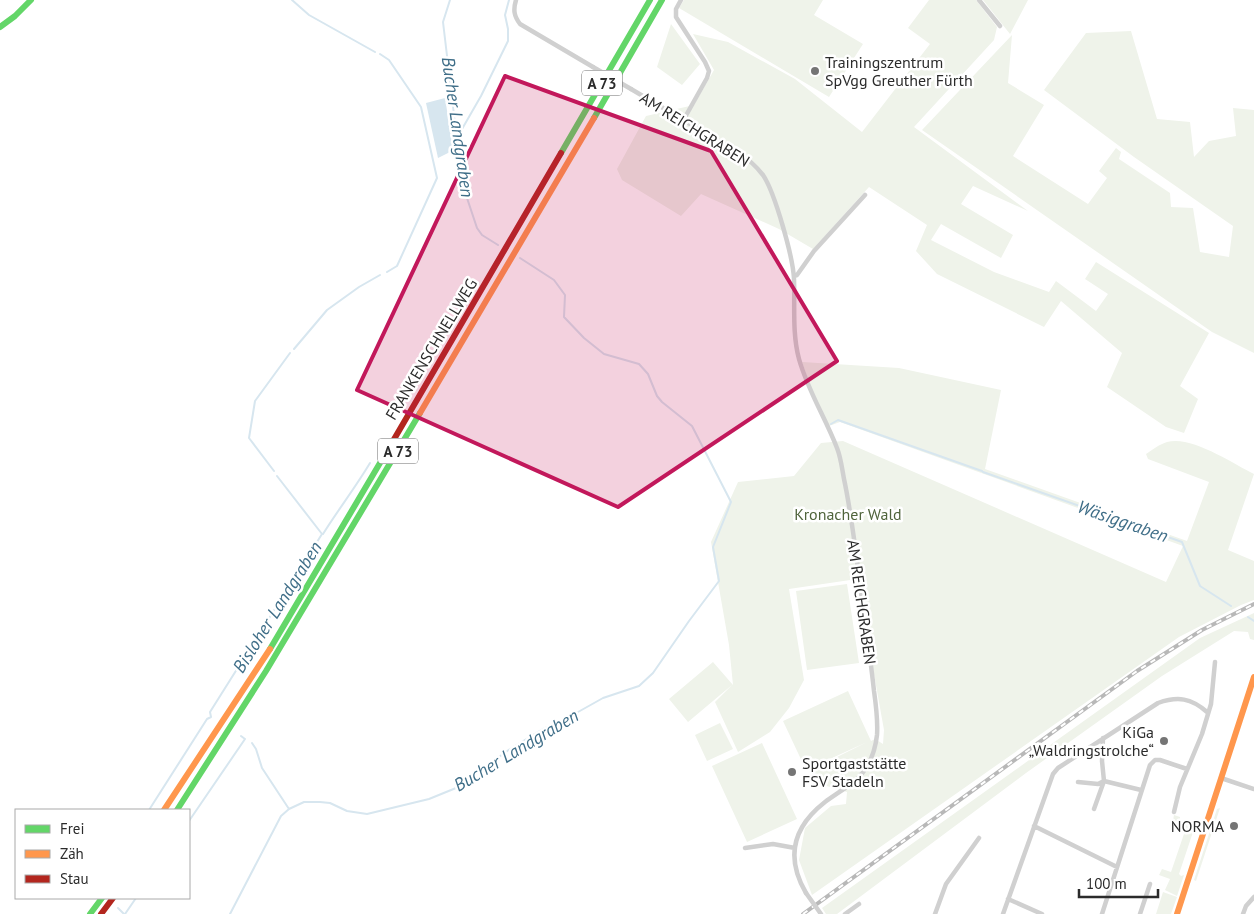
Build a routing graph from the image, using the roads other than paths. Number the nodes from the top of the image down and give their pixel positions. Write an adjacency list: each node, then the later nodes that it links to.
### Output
1 (31, 0): 8 (main road)
2 (516, 0): 9 (street, AM REICHGRABEN, bridge)
3 (650, 0): 22 (main road, FRANKENSCHNELLWEG / A 73)
4 (662, 0): 23 (main road, FRANKENSCHNELLWEG / A 73)
5 (682, 0): 9 (street)
6 (979, 0): 7 (street)
7 (1000, 26)
8 (0, 27)
9 (684, 119): 11 (street, AM REICHGRABEN)
10 (865, 195): 11 (street)
11 (794, 276): 29 (street, AM REICHGRABEN)
12 (1215, 662): 14 (street)
13 (1254, 677): 17 (main road)
14 (1207, 712): 15 (street); 16 (street)
15 (1103, 738): 19 (street); 26 (street)
16 (1187, 770): 21 (street); 25 (street)
17 (1221, 778): 20 (street); 46 (main road)
18 (1078, 782): 19 (street)
19 (1104, 782): 21 (street); 24 (street)
20 (1254, 789)
21 (1141, 790): 30 (street)
22 (165, 809)
23 (177, 809)
24 (1094, 809)
25 (1174, 812)
26 (1034, 826): 30 (street); 35 (street)
27 (979, 838): 41 (street)
28 (745, 848): 29 (street)
29 (795, 848): 39 (street, bridge)
30 (1117, 867): 44 (street)
31 (1150, 884): 45 (street)
32 (1254, 897): 47 (street)
33 (101, 899): 37 (main road)
34 (112, 899): 38 (main road)
35 (1008, 899): 42 (street); 43 (street)
36 (859, 904): 40 (street)
37 (90, 914)
38 (101, 914)
39 (821, 914)
40 (845, 914)
41 (935, 914)
42 (1003, 914)
43 (1042, 914)
44 (1102, 914)
45 (1140, 914)
46 (1177, 914)
47 (1243, 914)

